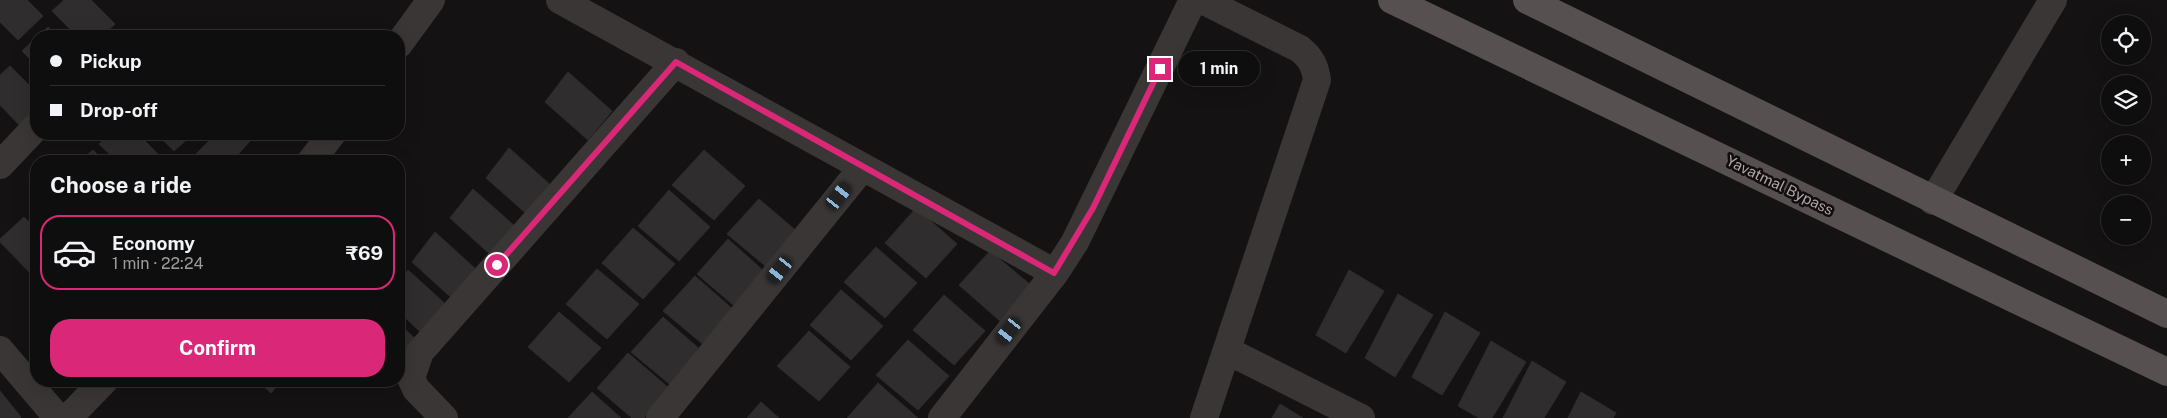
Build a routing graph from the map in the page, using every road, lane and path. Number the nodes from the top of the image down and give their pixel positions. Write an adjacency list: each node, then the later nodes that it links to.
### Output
1 (431, 0): 8 (street)
2 (560, 0): 9 (street)
3 (1193, 0): 16 (street)
4 (1202, 0): 19 (street)
5 (1392, 0): 20 (main road, Yavatmal Bypass)
6 (1527, 0): 15 (main road)
7 (2053, 0): 15 (street)
8 (405, 36)
9 (676, 62): 14 (street); 26 (street)
10 (30, 133): 13 (street)
11 (327, 140): 12 (street)
12 (315, 155)
13 (0, 165)
14 (863, 167): 16 (street); 27 (street)
15 (1933, 201): 17 (main road)
16 (1054, 273): 28 (street)
17 (2167, 314)
18 (0, 350): 21 (street)
19 (1228, 351): 29 (street); 30 (street)
20 (2167, 372)
21 (30, 385)
22 (32, 387): 24 (street)
23 (98, 387): 25 (street)
24 (58, 418)
25 (68, 418)
26 (444, 418)
27 (660, 418)
28 (942, 418)
29 (1204, 418)
30 (1361, 418)

